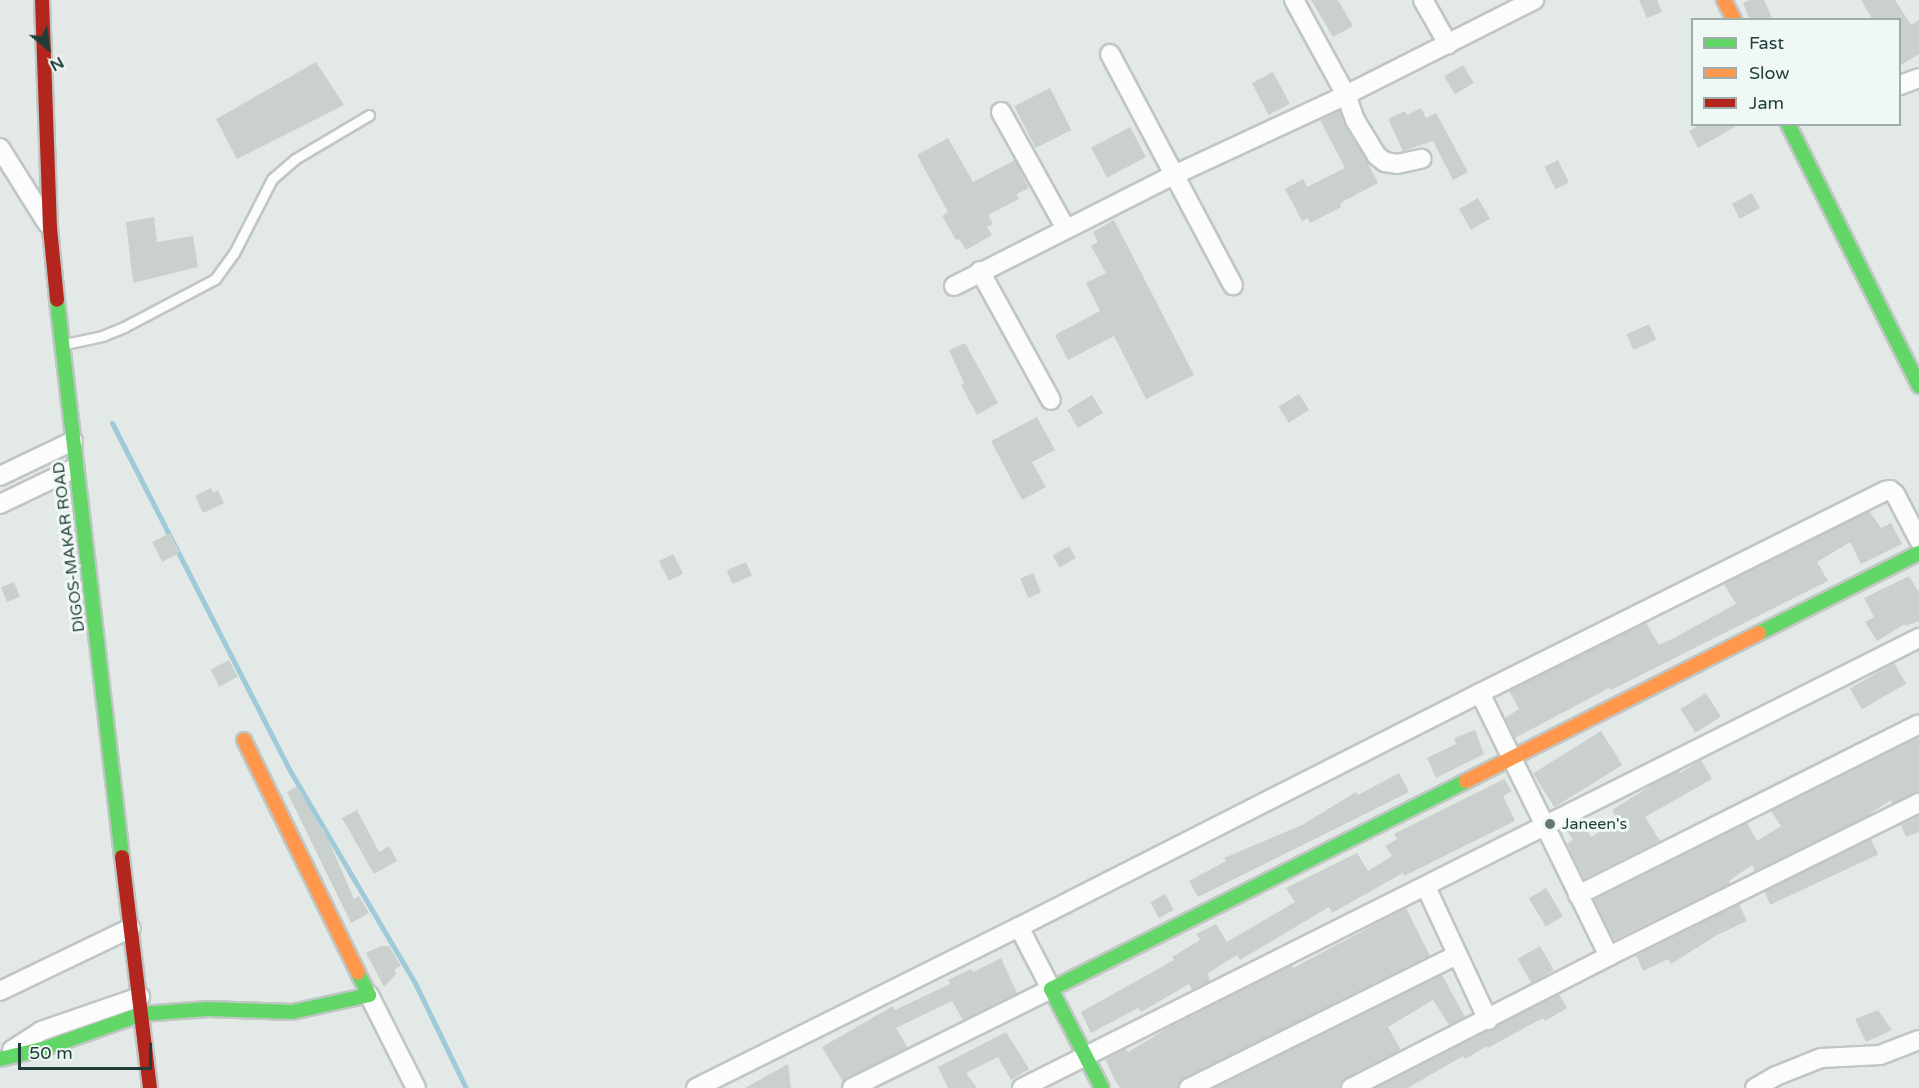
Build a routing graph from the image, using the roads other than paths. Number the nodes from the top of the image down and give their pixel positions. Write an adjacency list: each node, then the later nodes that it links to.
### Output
1 (42, 0): 18 (street, DIGOS-MAKAR ROAD)
2 (1294, 0): 11 (street)
3 (1423, 0): 7 (street)
4 (1533, 0): 7 (street)
5 (1724, 0): 6 (street)
6 (1733, 18)
7 (1448, 44): 11 (street)
8 (1110, 54): 17 (street)
9 (1919, 78): 10 (street)
10 (1901, 84)
11 (1346, 95): 16 (street); 17 (street)
12 (1001, 112): 19 (street)
13 (369, 115): 23 (lane)
14 (1796, 127): 24 (street)
15 (0, 148): 18 (street)
16 (1421, 159)
17 (1174, 175): 19 (street); 21 (street)
18 (50, 228): 23 (street, DIGOS-MAKAR ROAD)
19 (1066, 229): 20 (street)
20 (980, 271): 22 (street); 25 (street)
21 (1233, 285)
22 (954, 286)
23 (63, 344): 26 (street, DIGOS-MAKAR ROAD)
24 (1919, 386)
25 (1051, 400)
26 (73, 441): 27 (street, DIGOS-MAKAR ROAD); 28 (street)
27 (75, 468): 29 (street); 42 (street, DIGOS-MAKAR ROAD)
28 (0, 476)
29 (0, 504)
30 (1919, 540): 33 (street)
31 (1919, 553): 36 (street)
32 (1919, 638): 38 (street)
33 (1480, 693): 36 (street); 41 (street)
34 (1919, 724): 40 (street)
35 (244, 740): 47 (street)
36 (1511, 757): 38 (street); 45 (street)
37 (1919, 803): 44 (street)
38 (1545, 827): 39 (street); 40 (street)
39 (1426, 887): 43 (street); 51 (street)
40 (1578, 895): 44 (street)
41 (1019, 927): 45 (street); 55 (street)
42 (131, 928): 46 (street); 48 (street, DIGOS-MAKAR ROAD)
43 (1457, 955): 49 (street); 59 (street)
44 (1609, 956): 49 (street)
45 (1051, 989): 51 (street); 56 (street)
46 (0, 992)
47 (369, 995): 48 (street); 54 (street)
48 (141, 1006): 52 (street); 53 (street, DIGOS-MAKAR ROAD)
49 (1488, 1020): 60 (street)
50 (1919, 1040): 61 (street)
51 (1085, 1056): 57 (street); 58 (street)
52 (0, 1058)
53 (150, 1088)
54 (416, 1088)
55 (696, 1088)
56 (852, 1088)
57 (1022, 1088)
58 (1102, 1088)
59 (1189, 1088)
60 (1351, 1088)
61 (1755, 1088)

